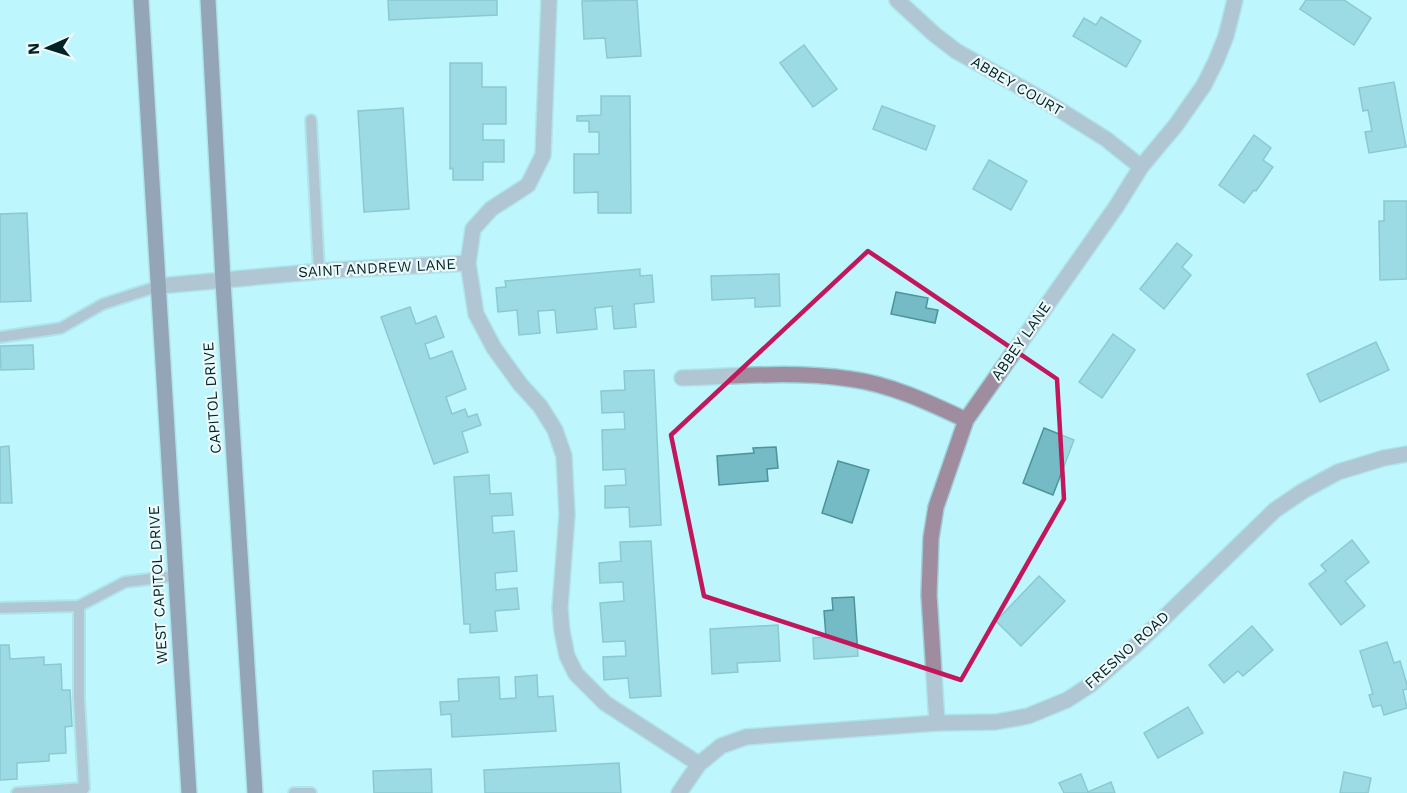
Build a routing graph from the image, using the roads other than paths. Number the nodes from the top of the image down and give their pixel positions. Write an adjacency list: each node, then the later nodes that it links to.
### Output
1 (141, 0): 11 (main road)
2 (208, 0): 10 (main road, CAPITOL DRIVE)
3 (549, 0): 8 (street)
4 (897, 0): 7 (street, ABBEY COURT)
5 (1235, 0): 7 (street, ABBEY LANE)
6 (311, 120): 9 (lane)
7 (1142, 167): 14 (street, ABBEY LANE)
8 (468, 263): 9 (street, SAINT ANDREW LANE); 20 (street, SAINT ANDREW LANE)
9 (319, 271): 10 (street, SAINT ANDREW LANE)
10 (223, 281): 11 (street, SAINT ANDREW LANE); 24 (main road, CAPITOL DRIVE)
11 (159, 286): 12 (lane); 16 (main road, WEST CAPITOL DRIVE)
12 (0, 337)
13 (682, 378): 14 (street)
14 (966, 420): 19 (street, ABBEY LANE)
15 (1407, 454): 19 (street, FRESNO ROAD)
16 (175, 576): 17 (lane); 23 (main road, WEST CAPITOL DRIVE)
17 (79, 606): 18 (lane); 21 (lane)
18 (0, 608)
19 (937, 723): 20 (street, FRESNO ROAD)
20 (699, 764): 27 (street, FRESNO ROAD)
21 (83, 791): 22 (lane)
22 (17, 793)
23 (189, 793)
24 (255, 793)
25 (294, 793): 26 (lane)
26 (311, 793)
27 (679, 793)

